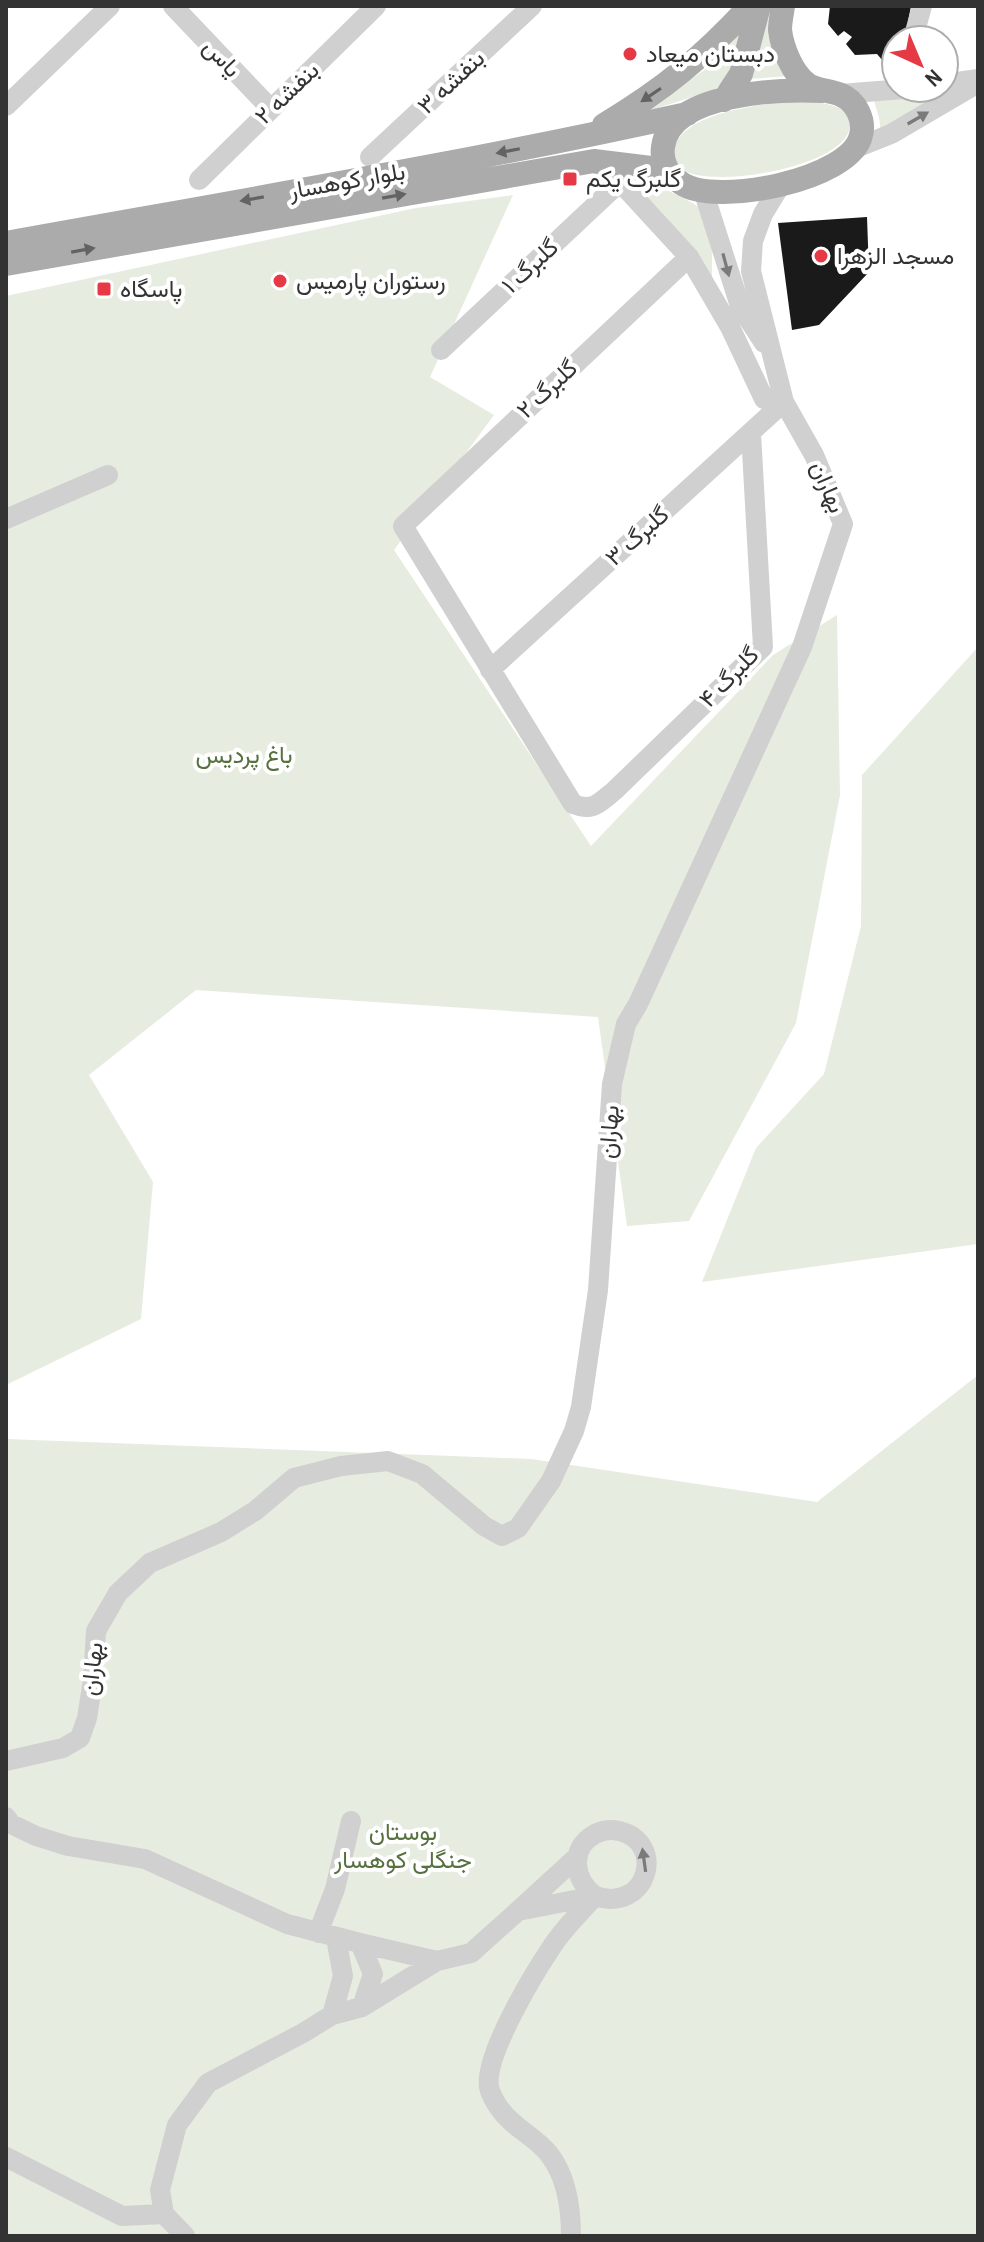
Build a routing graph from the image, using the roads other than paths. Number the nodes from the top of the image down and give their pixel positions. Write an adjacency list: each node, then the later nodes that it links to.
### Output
1 (110, 6): 12 (street)
2 (173, 6): 13 (street, یاس)
3 (376, 6): 13 (street, بنفشه ۲)
4 (532, 6): 17 (street, بنفشه ۳)
5 (750, 6): 15 (main road, one-way to 15)
6 (759, 6): 11 (main road)
7 (783, 6): 10 (main road)
8 (978, 81): 16 (street, one-way to 8)
9 (880, 90): 10 (street)
10 (832, 92): 11 (main road, بلوار کوهسار); 16 (main road)
11 (724, 100): 14 (main road, بلوار کوهسار)
12 (6, 106)
13 (271, 109): 20 (street, بنفشه ۲)
14 (687, 114): 15 (main road, بلوار کوهسار); 19 (main road)
15 (585, 136): 24 (main road, بلوار کوهسار, one-way to 24)
16 (856, 148): 22 (main road)
17 (370, 157)
18 (594, 161): 19 (main road, بلوار کوهسار); 21 (street, بهاران); 26 (main road, بلوار کوهسار, one-way to 18)
19 (667, 170): 23 (main road)
20 (199, 180)
21 (620, 182): 25 (street, بهاران); 27 (street, گلبرگ ۱)
22 (780, 186): 23 (main road); 28 (street)
23 (703, 190): 28 (street, one-way to 28)
24 (6, 243)
25 (689, 257): 29 (street, بهاران); 33 (street, گلبرگ ۲)
26 (6, 264)
27 (441, 350)
28 (775, 360): 29 (street)
29 (784, 402): 30 (street, گلبرگ ۳); 34 (street, بهاران)
30 (751, 433): 33 (street, گلبرگ ۳); 33 (street, گلبرگ ۴)
31 (108, 475): 32 (street)
32 (6, 519)
33 (490, 670)
34 (6, 1761)
35 (6, 1817): 40 (street)
36 (351, 1821): 40 (street)
37 (577, 1857): 38 (street); 38 (street, one-way to 37); 39 (street)
38 (595, 1896): 39 (street); 48 (street)
39 (518, 1911): 42 (street)
40 (327, 1935): 41 (street); 44 (street)
41 (360, 1943): 42 (street); 43 (street)
42 (437, 1961): 43 (street)
43 (362, 2007): 44 (street)
44 (332, 2015): 46 (street)
45 (6, 2157): 46 (street)
46 (164, 2214): 47 (street)
47 (185, 2236)
48 (571, 2236)

